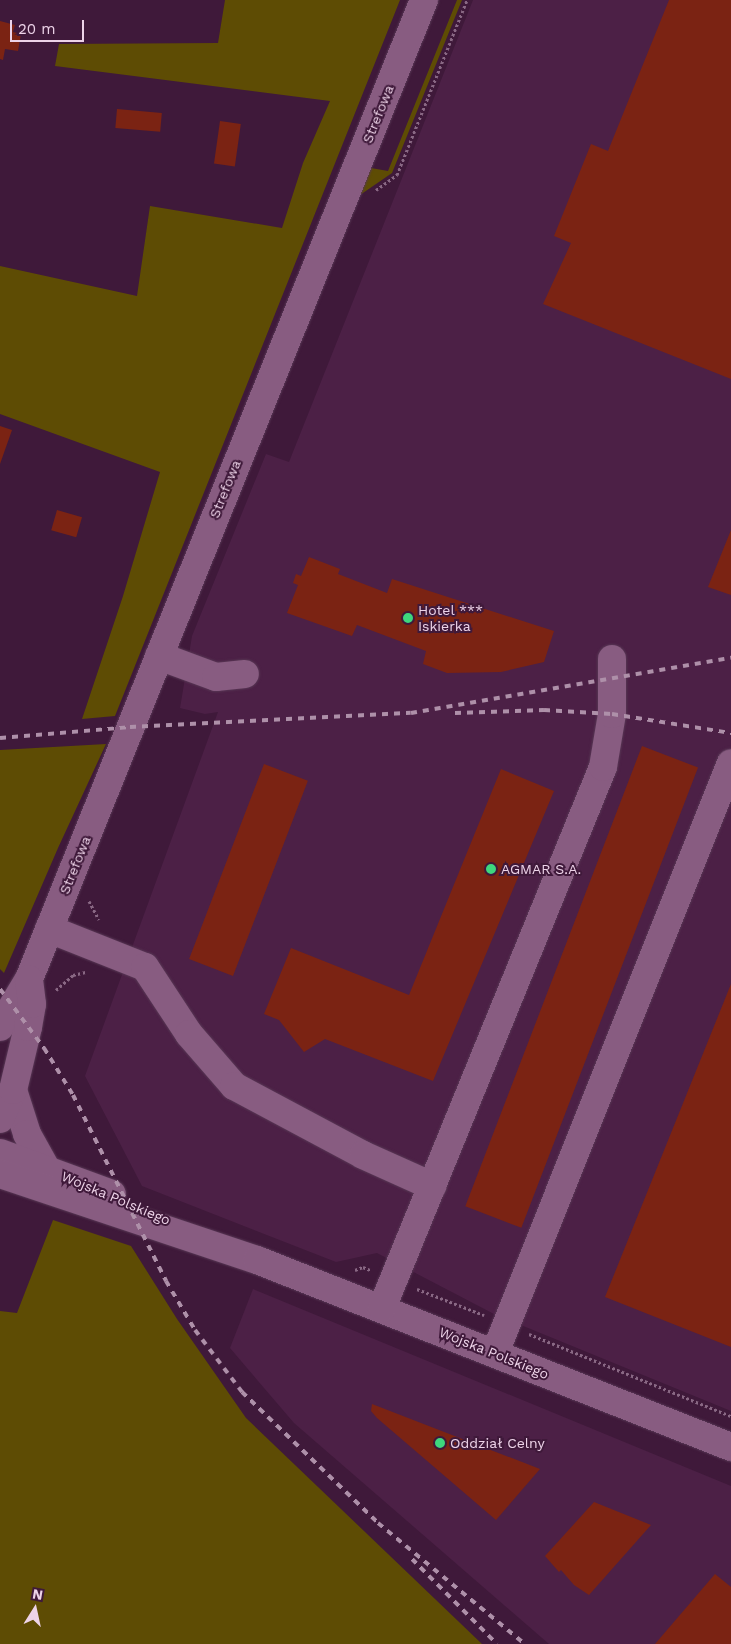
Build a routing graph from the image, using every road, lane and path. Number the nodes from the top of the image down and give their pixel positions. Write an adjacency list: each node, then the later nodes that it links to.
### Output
1 (424, 0): 2 (street, Strefowa)
2 (159, 656): 4 (street); 6 (street, Strefowa)
3 (612, 659): 14 (street)
4 (245, 674)
5 (731, 763): 17 (street)
6 (49, 929): 7 (street, Strefowa); 14 (street)
7 (28, 979): 8 (street, Strefowa); 9 (street)
8 (0, 1026)
9 (13, 1090): 10 (street); 12 (street)
10 (0, 1119)
11 (0, 1153): 12 (street, Wojska Polskiego)
12 (46, 1168): 15 (street, Wojska Polskiego)
13 (0, 1174): 15 (street, Wojska Polskiego)
14 (432, 1186): 16 (street)
15 (256, 1260): 16 (street, Wojska Polskiego)
16 (382, 1308): 17 (street, Wojska Polskiego)
17 (495, 1353): 18 (street, Wojska Polskiego)
18 (731, 1447)

